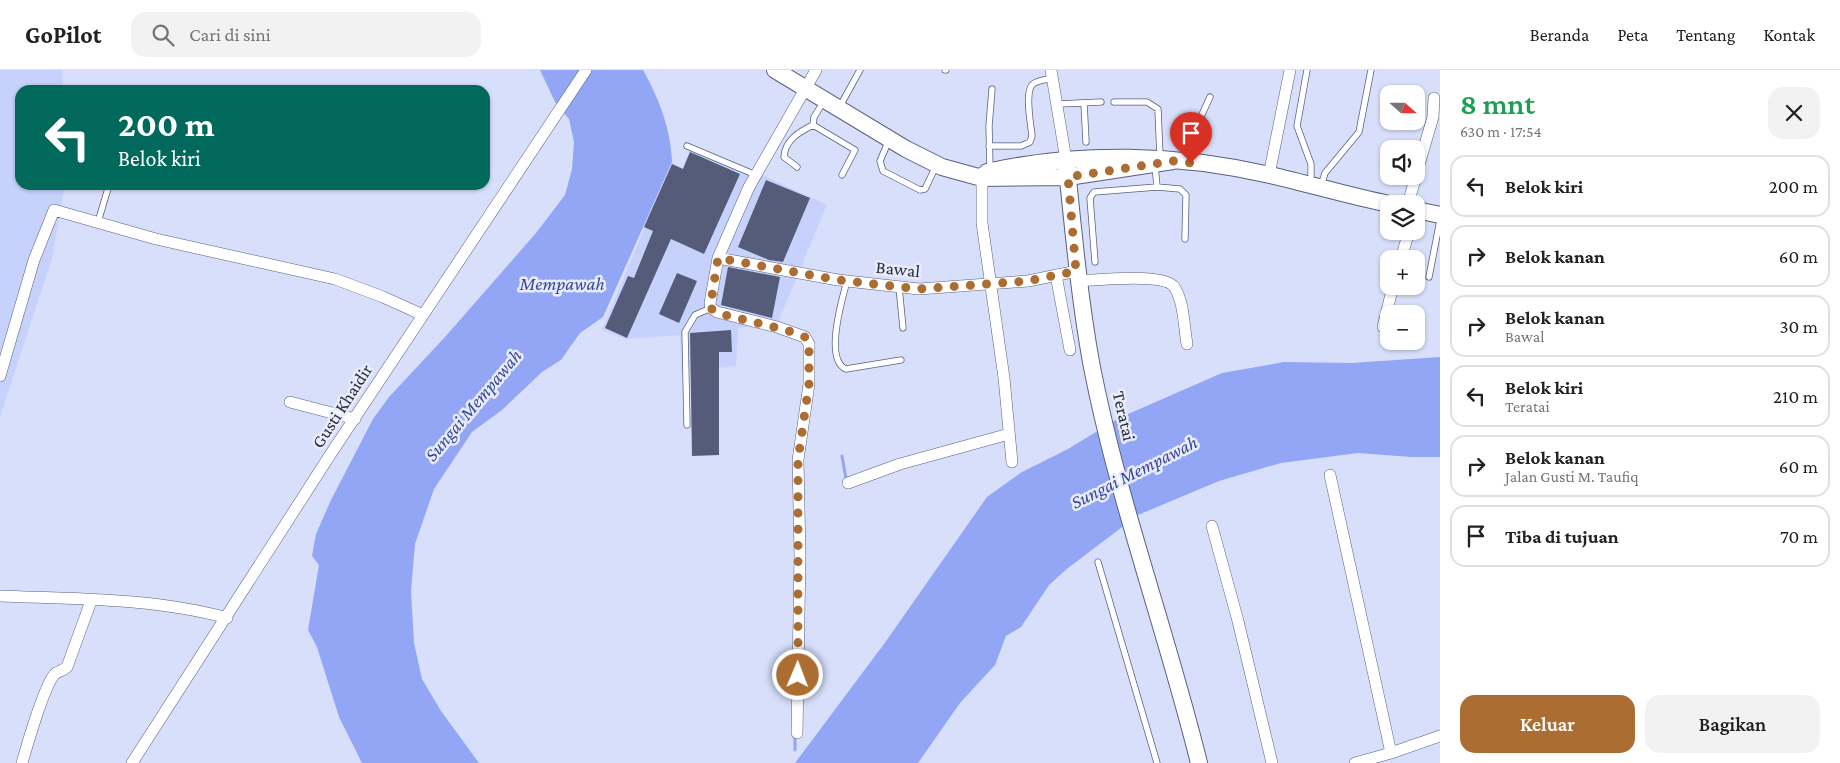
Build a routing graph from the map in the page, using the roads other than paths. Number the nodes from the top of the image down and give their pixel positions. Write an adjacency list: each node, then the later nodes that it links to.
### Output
1 (586, 70): 52 (street, Gusti Khaidir)
2 (775, 70): 9 (main road)
3 (816, 70): 9 (street)
4 (860, 70): 16 (lane)
5 (1290, 70): 32 (street)
6 (1307, 70): 34 (lane)
7 (1371, 70): 34 (lane)
8 (1052, 74): 17 (street, Teratai); 23 (lane)
9 (806, 88): 16 (main road); 30 (street)
10 (992, 89): 23 (lane)
11 (1210, 97): 26 (lane)
12 (1434, 98): 21 (street)
13 (1101, 102): 15 (lane)
14 (1114, 102): 25 (lane)
15 (1084, 103): 17 (lane); 20 (lane)
16 (832, 104): 18 (lane); 19 (main road)
17 (1058, 104): 24 (street, Teratai)
18 (813, 125): 28 (lane); 31 (lane)
19 (889, 139): 27 (main road); 27 (lane)
20 (1086, 142)
21 (1425, 145)
22 (687, 146): 30 (lane)
23 (989, 146): 29 (lane)
24 (1066, 160): 25 (main road); 29 (main road); 33 (main road, Teratai)
25 (1162, 162): 26 (main road); 33 (main road); 35 (lane)
26 (1191, 163): 32 (main road)
27 (937, 164): 29 (main road)
28 (797, 168)
29 (980, 174): 33 (main road); 49 (street)
30 (756, 175): 43 (street)
31 (842, 175)
32 (1270, 175): 34 (main road)
33 (1068, 177): 46 (main road, Teratai)
34 (1316, 187): 37 (main road)
35 (1157, 188): 42 (lane); 44 (lane)
36 (108, 190): 41 (lane)
37 (1380, 202)
38 (1425, 212): 39 (main road)
39 (1440, 215)
40 (1440, 220): 47 (lane)
41 (98, 222): 52 (street); 57 (street)
42 (1186, 239)
43 (718, 258): 48 (street, Bawal); 51 (street)
44 (1095, 262)
45 (1056, 275): 46 (street, Bawal); 49 (street, Bawal); 55 (street)
46 (1077, 276): 54 (street, Bawal); 77 (main road, Teratai)
47 (1429, 277)
48 (847, 281): 50 (street, Bawal); 56 (lane)
49 (990, 284): 50 (street, Bawal); 61 (street)
50 (899, 287): 53 (lane)
51 (710, 308): 60 (lane); 70 (street)
52 (423, 315): 59 (street, Gusti Khaidir)
53 (903, 328)
54 (1187, 344)
55 (1070, 350)
56 (901, 360)
57 (0, 376)
58 (290, 402): 59 (street)
59 (354, 419): 69 (street, Gusti Khaidir)
60 (686, 425)
61 (1009, 434): 62 (street); 64 (street)
62 (1012, 462)
63 (1330, 475): 72 (street)
64 (848, 483)
65 (1212, 526): 78 (street)
66 (1098, 562): 76 (lane)
67 (0, 596): 68 (street)
68 (90, 600): 69 (street); 74 (street)
69 (227, 618): 75 (street, Gusti Khaidir)
70 (797, 733)
71 (1440, 736): 72 (street)
72 (1391, 753): 73 (street)
73 (1362, 762)
74 (22, 763)
75 (132, 763)
76 (1157, 763)
77 (1199, 763)
78 (1272, 763)

